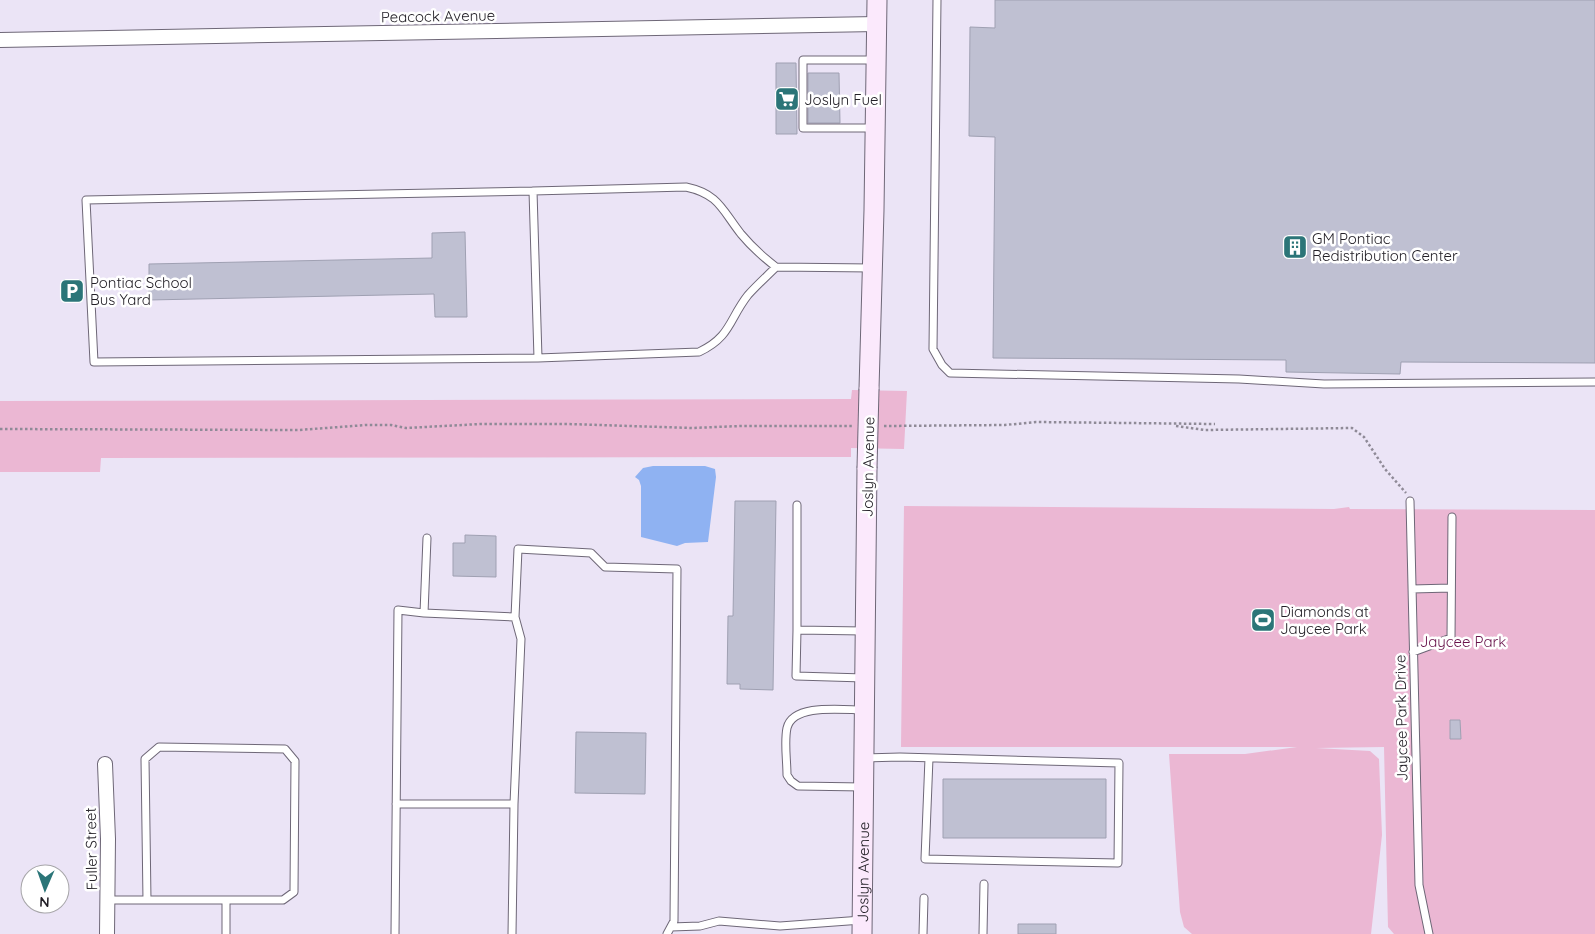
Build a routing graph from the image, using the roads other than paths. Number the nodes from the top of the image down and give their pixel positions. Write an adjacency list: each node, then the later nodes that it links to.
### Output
1 (877, 0): 3 (main road, Joslyn Avenue)
2 (938, 0): 11 (lane)
3 (876, 24): 4 (street, Peacock Avenue); 5 (main road, Joslyn Avenue)
4 (0, 40)
5 (876, 60): 6 (main road, Joslyn Avenue); 6 (lane)
6 (875, 128): 9 (main road, Joslyn Avenue)
7 (533, 191): 8 (lane); 10 (lane); 10 (lane)
8 (776, 267): 9 (lane); 10 (lane)
9 (872, 268): 21 (main road, Joslyn Avenue, bridge)
10 (538, 358)
11 (1595, 382)
12 (1410, 501): 17 (lane, Jaycee Park Drive)
13 (797, 505): 20 (lane)
14 (1452, 518): 16 (lane)
15 (427, 538): 18 (lane)
16 (1451, 588): 17 (lane); 22 (lane)
17 (1412, 589): 22 (lane, Jaycee Park Drive)
18 (424, 613): 19 (lane); 29 (lane)
19 (515, 617): 30 (lane); 37 (lane)
20 (797, 630): 21 (lane); 23 (lane)
21 (865, 631): 23 (main road, Joslyn Avenue)
22 (1413, 652): 44 (lane, Jaycee Park Drive)
23 (865, 678): 24 (main road, Joslyn Avenue)
24 (864, 710): 25 (main road, Joslyn Avenue); 28 (lane)
25 (864, 758): 26 (lane); 28 (main road, Joslyn Avenue)
26 (928, 758): 26 (lane)
27 (105, 764): 33 (street, Fuller Street)
28 (864, 788): 36 (main road, Joslyn Avenue)
29 (396, 804): 30 (lane); 40 (lane)
30 (514, 804): 41 (lane)
31 (984, 884): 43 (lane)
32 (924, 898): 42 (lane)
33 (107, 900): 34 (lane); 38 (street, Fuller Street)
34 (147, 900): 35 (lane); 35 (lane)
35 (226, 900): 39 (lane)
36 (862, 927): 37 (lane)
37 (669, 931)
38 (107, 934)
39 (226, 934)
40 (394, 934)
41 (512, 934)
42 (923, 934)
43 (983, 934)
44 (1429, 934)

